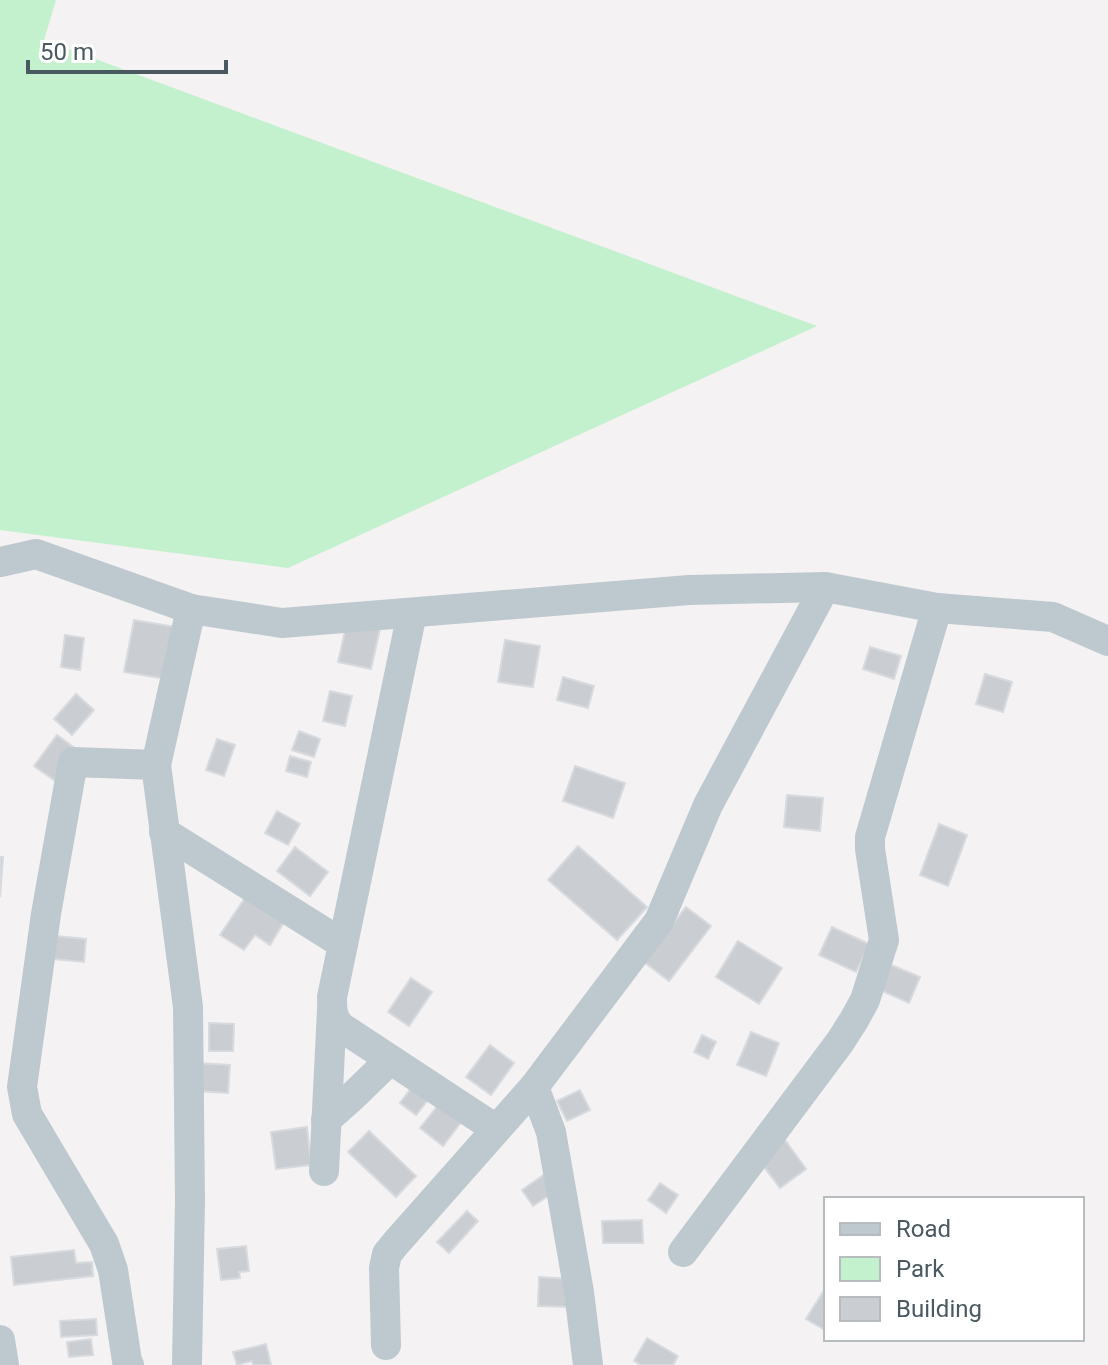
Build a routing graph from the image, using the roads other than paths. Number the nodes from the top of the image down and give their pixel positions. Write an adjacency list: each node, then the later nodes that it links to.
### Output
1 (0, 562): 4 (street)
2 (825, 587): 3 (street); 5 (street); 12 (street)
3 (937, 608): 6 (street); 16 (street)
4 (191, 609): 5 (street); 7 (street)
5 (412, 613): 9 (street)
6 (1108, 641)
7 (156, 765): 8 (street); 20 (street)
8 (164, 832): 9 (street); 21 (street)
9 (343, 944): 10 (street)
10 (332, 1010): 11 (street); 13 (street)
11 (390, 1060): 13 (street); 14 (street)
12 (534, 1087): 14 (street); 22 (street)
13 (326, 1120): 15 (street)
14 (496, 1129): 18 (street)
15 (324, 1171)
16 (683, 1252)
17 (0, 1340): 19 (street)
18 (386, 1345)
19 (4, 1365)
20 (129, 1365)
21 (187, 1365)
22 (588, 1365)

